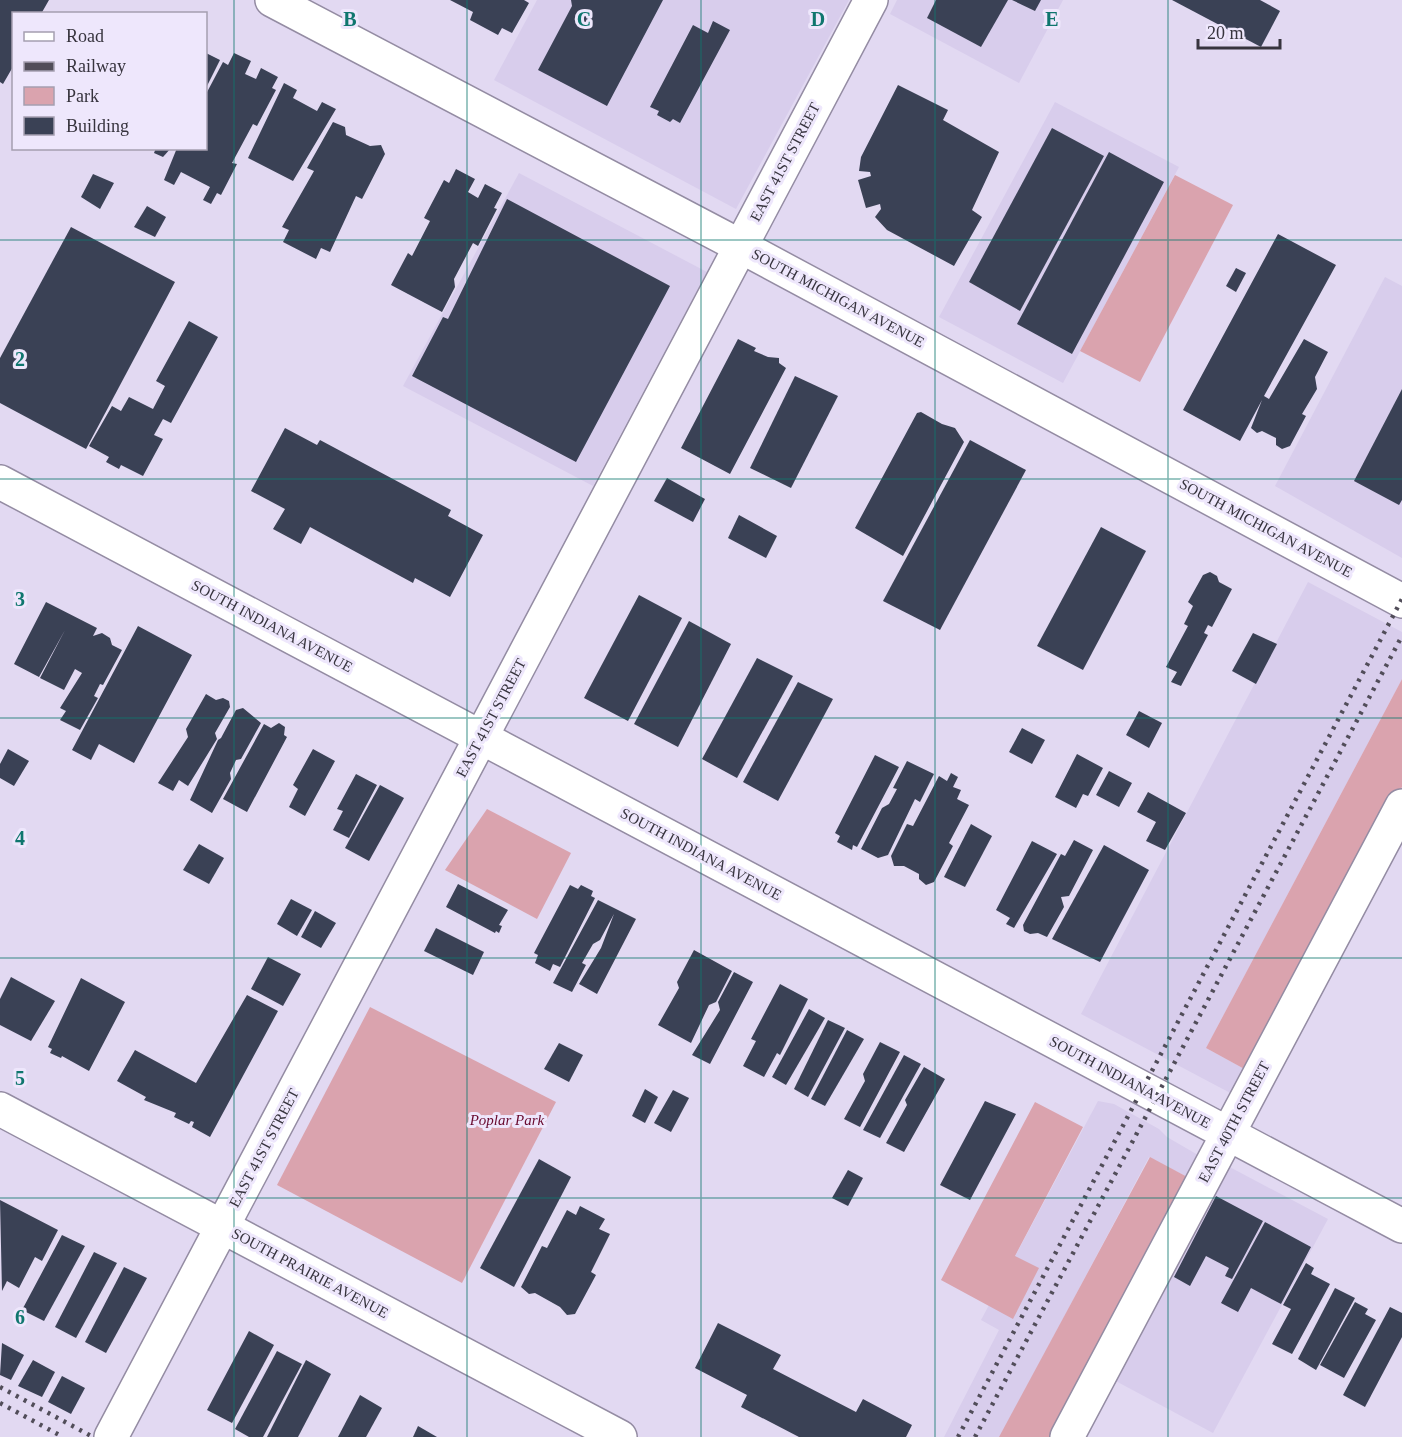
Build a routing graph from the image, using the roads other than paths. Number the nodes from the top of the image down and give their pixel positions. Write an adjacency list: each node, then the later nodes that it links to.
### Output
1 (272, 0): 3 (street, SOUTH MICHIGAN AVENUE)
2 (871, 0): 3 (street, EAST 41ST STREET)
3 (740, 246): 5 (street, SOUTH MICHIGAN AVENUE); 6 (street, EAST 41ST STREET)
4 (0, 482): 6 (street, SOUTH INDIANA AVENUE)
5 (1402, 601)
6 (481, 737): 9 (street, SOUTH INDIANA AVENUE); 11 (street, EAST 41ST STREET)
7 (1402, 806): 9 (street, EAST 40TH STREET)
8 (0, 1110): 11 (street, SOUTH PRAIRIE AVENUE)
9 (1228, 1134): 10 (street, SOUTH INDIANA AVENUE); 14 (street, EAST 40TH STREET)
10 (1402, 1226)
11 (222, 1227): 12 (street, EAST 41ST STREET); 13 (street, SOUTH PRAIRIE AVENUE)
12 (111, 1437)
13 (620, 1437)
14 (1067, 1437)

